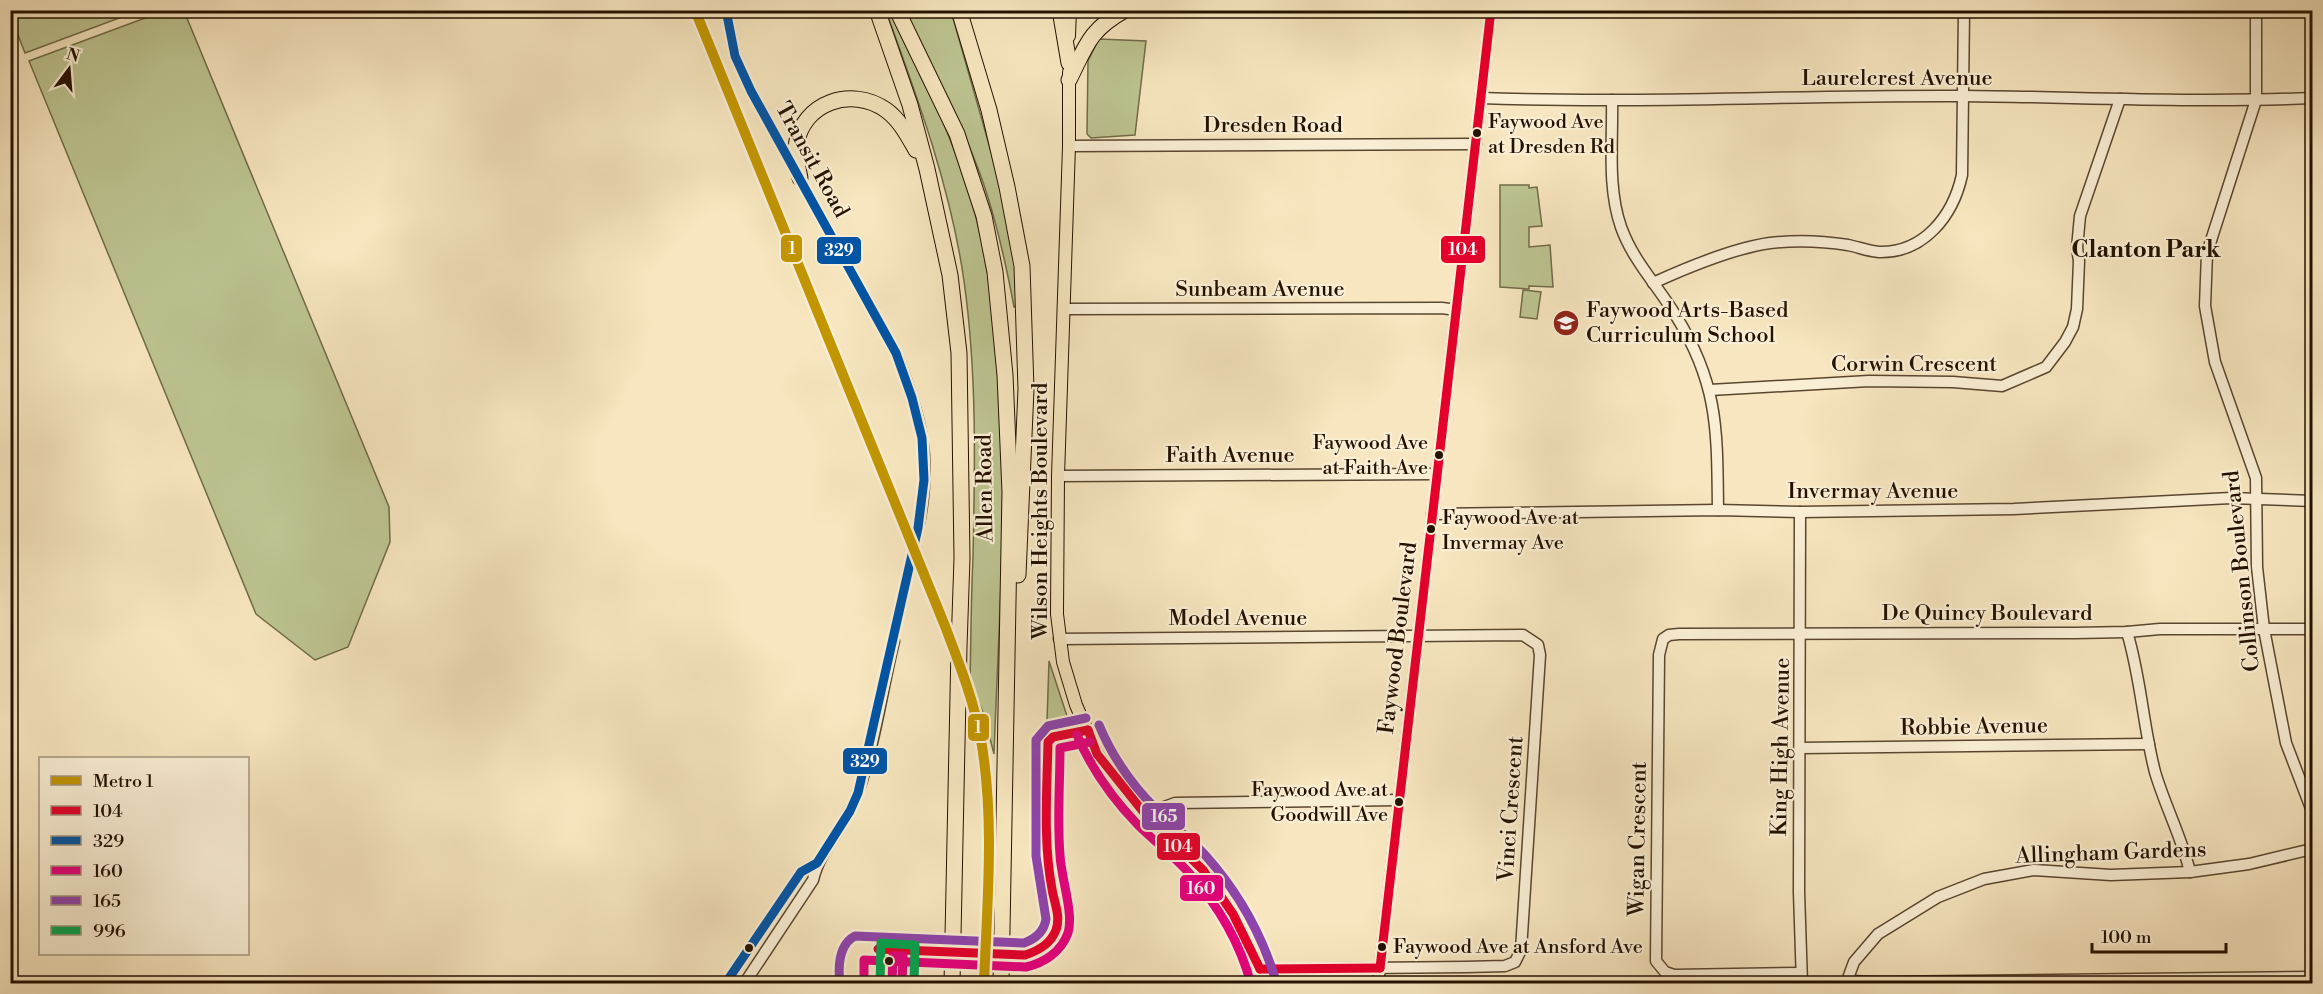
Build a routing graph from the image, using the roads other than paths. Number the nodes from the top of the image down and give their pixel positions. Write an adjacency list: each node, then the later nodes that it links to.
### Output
1 (726, 10): 22 (street, Transit Road)
2 (877, 10): 21 (highway, Allen Road)
3 (897, 10): 43 (highway, Allen Road)
4 (1060, 10): 11 (highway)
5 (1070, 10): 11 (main road, Wilson Heights Boulevard)
6 (1125, 10): 12 (highway)
7 (1491, 10): 14 (street, Faywood Boulevard)
8 (1964, 10): 13 (street)
9 (2256, 10): 18 (street, Collinson Boulevard)
10 (961, 13): 43 (highway)
11 (1069, 63): 12 (main road, Wilson Heights Boulevard)
12 (1069, 80): 20 (main road, Wilson Heights Boulevard)
13 (1962, 96): 16 (street, Laurelcrest Avenue); 17 (street, Laurelcrest Avenue); 23 (street)
14 (1481, 98): 17 (street, Laurelcrest Avenue); 19 (street, Faywood Boulevard)
15 (2313, 98): 18 (street, Laurelcrest Avenue)
16 (2120, 99): 18 (street, Laurelcrest Avenue); 26 (street, Corwin Crescent)
17 (1612, 100): 23 (street)
18 (2256, 100): 29 (street, Collinson Boulevard)
19 (1476, 144): 20 (street, Dresden Road); 25 (street, Faywood Boulevard)
20 (1069, 146): 24 (main road, Wilson Heights Boulevard)
21 (927, 169): 22 (highway); 52 (highway, Allen Road)
22 (800, 178): 34 (street, Transit Road)
23 (1653, 283): 26 (street)
24 (1064, 309): 25 (street, Sunbeam Avenue); 28 (main road, Wilson Heights Boulevard)
25 (1456, 310): 27 (street, Faywood Boulevard)
26 (1710, 390): 31 (street)
27 (1437, 474): 28 (street, Faith Avenue); 33 (street, Faywood Boulevard)
28 (1058, 476): 40 (main road, Wilson Heights Boulevard)
29 (2257, 498): 30 (street, Invermay Avenue); 32 (street, Invermay Avenue); 35 (street, Collinson Boulevard)
30 (2313, 501)
31 (1718, 510): 32 (street, Invermay Avenue); 33 (street, Invermay Avenue)
32 (1800, 512): 38 (street, King High Avenue)
33 (1432, 514): 39 (street, Faywood Boulevard)
34 (918, 528)
35 (2264, 629): 36 (street, De Quincy Boulevard); 37 (street, De Quincy Boulevard); 47 (street, Collinson Boulevard)
36 (2313, 629)
37 (2127, 632): 38 (street, De Quincy Boulevard); 44 (street)
38 (1801, 633): 41 (street, De Quincy Boulevard); 45 (street, King High Avenue)
39 (1418, 636): 40 (street, Model Avenue); 46 (street, Faywood Boulevard); 53 (street, Vinci Crescent)
40 (1059, 639): 48 (main road, Wilson Heights Boulevard)
41 (1663, 639): 56 (street, Wigan Crescent)
42 (894, 641): 50 (street)
43 (1007, 688): 62 (highway, Allen Road)
44 (2149, 744): 45 (street, Robbie Avenue); 51 (street)
45 (1801, 748): 56 (street, King High Avenue)
46 (1399, 800): 48 (street); 53 (street, Faywood Boulevard)
47 (2313, 811)
48 (1145, 814): 54 (main road, Wilson Heights Boulevard)
49 (2313, 849): 51 (street, Allingham Gardens)
50 (817, 863): 58 (street); 59 (street)
51 (2190, 872): 57 (street, Allingham Gardens)
52 (951, 944): 60 (highway); 61 (highway, Allen Road)
53 (1380, 968): 54 (street); 64 (street, Faywood Boulevard)
54 (1260, 969): 63 (main road, Wilson Heights Boulevard)
55 (2313, 977): 57 (street)
56 (1801, 978)
57 (1844, 982)
58 (725, 984)
59 (744, 984)
60 (947, 984)
61 (952, 984)
62 (1001, 984)
63 (1264, 984)
64 (1378, 984)

